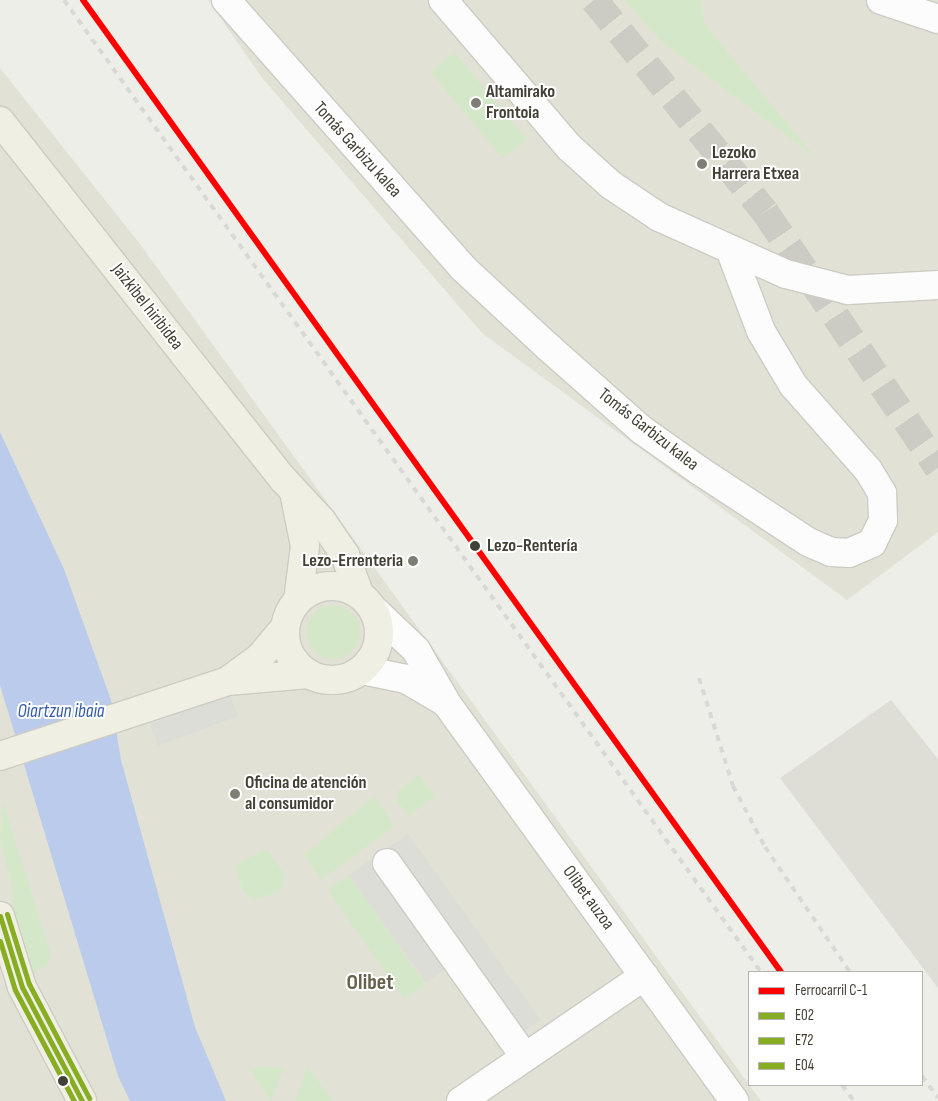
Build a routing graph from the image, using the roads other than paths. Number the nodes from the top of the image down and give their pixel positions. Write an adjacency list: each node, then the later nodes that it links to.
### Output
1 (226, 0): 6 (street, Tomás Garbizu kalea)
2 (443, 0): 6 (street)
3 (881, 0): 4 (street)
4 (938, 19)
5 (0, 121): 8 (main road, Jaizkibel hiribidea)
6 (731, 252): 7 (street)
7 (938, 285)
8 (294, 492): 9 (main road, Jaizkibel hiribidea); 10 (main road, Jaizkibel hiribidea)
9 (298, 600): 10 (main road); 11 (main road)
10 (366, 601): 12 (main road); 15 (street, Olibet auzoa)
11 (285, 628): 13 (main road); 14 (main road)
12 (362, 670): 13 (main road); 15 (street, Olibet auzoa)
13 (309, 674): 14 (main road)
14 (228, 681): 16 (main road)
15 (447, 704): 21 (street, Olibet auzoa)
16 (10, 754): 17 (main road)
17 (0, 774)
18 (387, 863): 23 (street)
19 (0, 916): 22 (main road)
20 (0, 968): 22 (main road)
21 (644, 976): 23 (street); 26 (street, Olibet auzoa)
22 (22, 987): 24 (main road)
23 (525, 1057): 25 (street)
24 (82, 1101)
25 (461, 1101)
26 (734, 1101)

